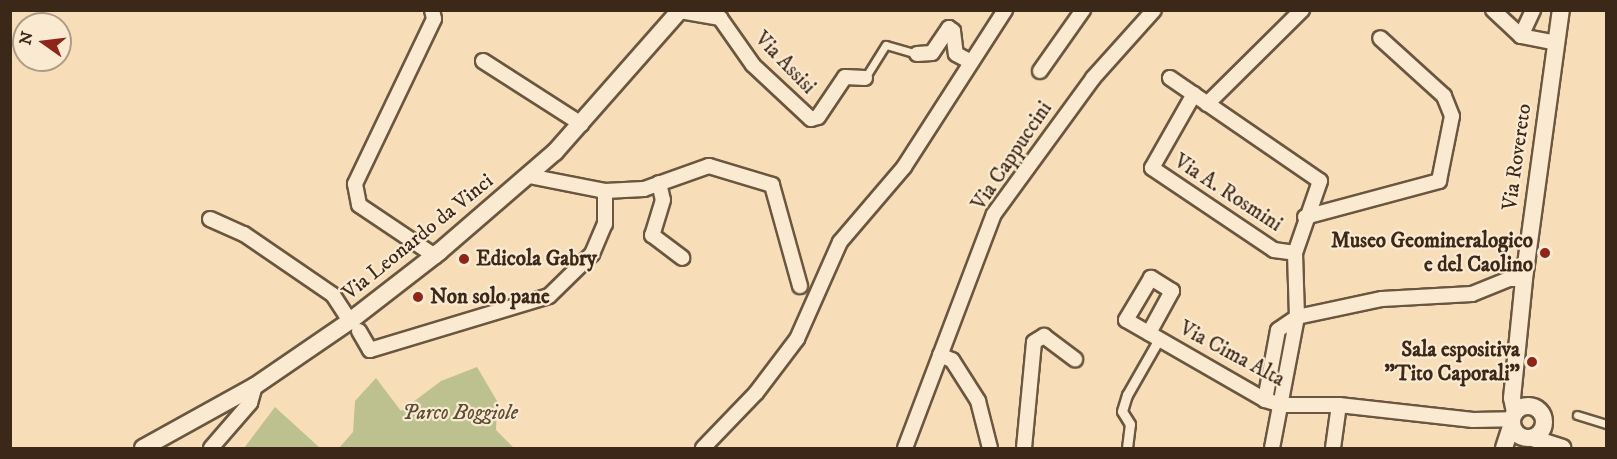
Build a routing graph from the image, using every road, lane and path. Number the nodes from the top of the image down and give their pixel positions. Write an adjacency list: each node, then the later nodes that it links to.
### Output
1 (432, 10): 29 (street)
2 (1005, 10): 16 (street)
3 (1083, 10): 17 (street)
4 (1154, 10): 36 (street, Via Cappuccini)
5 (1302, 10): 21 (street)
6 (1493, 10): 11 (street)
7 (1533, 10): 11 (street)
8 (1561, 10): 13 (street, Via Rovereto)
9 (680, 11): 10 (street, Via Assisi); 22 (street, Via Leonardo da Vinci)
10 (724, 14): 18 (street, Via Assisi)
11 (1521, 36): 13 (street)
12 (1380, 38): 26 (street)
13 (1556, 43): 31 (street, Via Rovereto)
14 (917, 54): 16 (street, Via Assisi); 18 (lane, Via Assisi)
15 (483, 61): 22 (street)
16 (969, 61): 49 (street)
17 (1040, 71)
18 (866, 78)
19 (1170, 78): 20 (street)
20 (1194, 94): 21 (street); 28 (street, Via A. Rosmini)
21 (1207, 104): 26 (street)
22 (580, 124): 23 (street, Via Leonardo da Vinci)
23 (529, 176): 25 (street); 29 (street, Via Leonardo da Vinci)
24 (659, 183): 25 (street); 30 (street); 32 (street)
25 (605, 191): 34 (street)
26 (1305, 217): 28 (street)
27 (210, 219): 34 (street)
28 (1295, 253): 33 (street)
29 (435, 256): 34 (street, Via Leonardo da Vinci)
30 (682, 258)
31 (1524, 279): 33 (street); 42 (street, Via Rovereto)
32 (800, 286)
33 (1297, 317): 39 (street); 40 (street)
34 (354, 326): 38 (street, Via Leonardo da Vinci)
35 (1154, 336): 39 (street, Via Cima Alta); 53 (street)
36 (940, 355): 50 (street, Via Cappuccini); 51 (street)
37 (1075, 359): 52 (street)
38 (255, 386): 47 (street, Via Leonardo da Vinci); 48 (street)
39 (1265, 400): 40 (street, Via Cima Alta)
40 (1282, 405): 41 (street, Via Cima Alta); 54 (street)
41 (1339, 405): 42 (street, Via Cima Alta); 55 (street)
42 (1517, 415): 44 (street); 46 (street); 56 (street, Via Rovereto)
43 (1577, 416): 45 (lane)
44 (1545, 424): 46 (street); 57 (street)
45 (1606, 424)
46 (1524, 442): 57 (street)
47 (143, 448)
48 (211, 448)
49 (703, 448)
50 (905, 448)
51 (990, 448)
52 (1024, 448)
53 (1127, 448)
54 (1272, 448)
55 (1333, 448)
56 (1504, 448)
57 (1563, 448)

